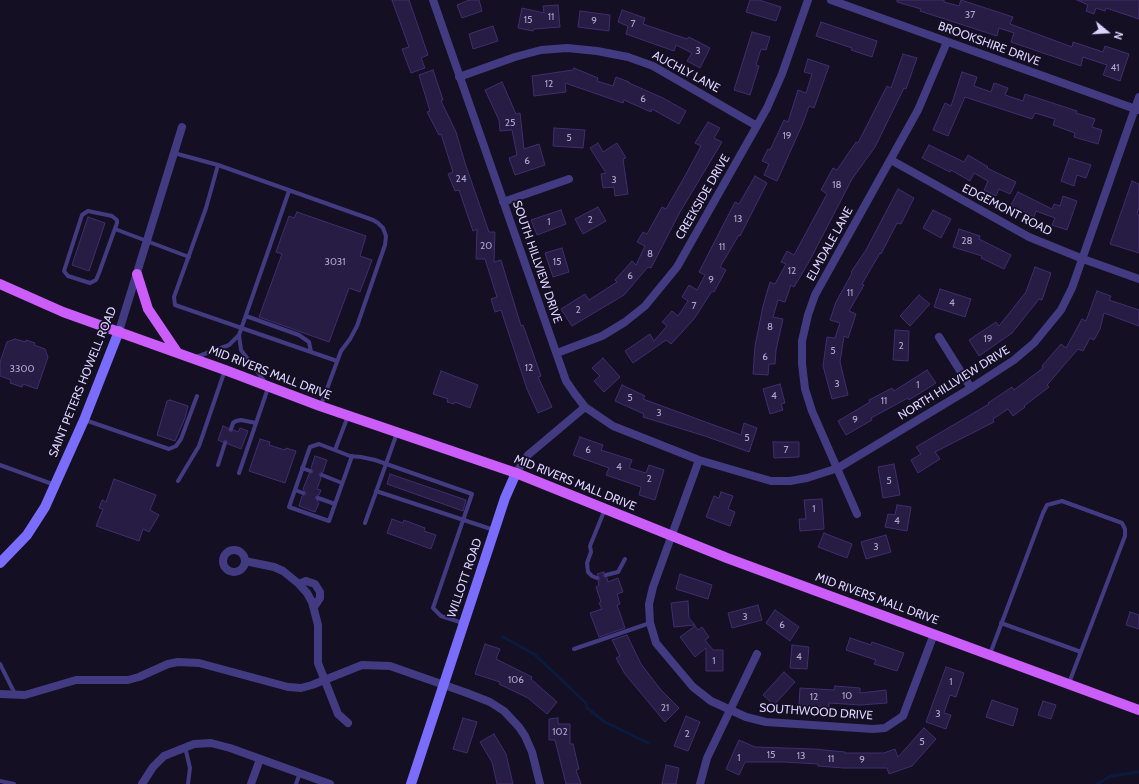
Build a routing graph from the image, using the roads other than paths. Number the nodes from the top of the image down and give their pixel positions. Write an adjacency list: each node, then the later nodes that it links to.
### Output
1 (432, 0): 5 (street, SOUTH HILLVIEW DRIVE)
2 (808, 0): 8 (street, CREEKSIDE DRIVE)
3 (831, 0): 4 (street, BROOKSHIRE DRIVE)
4 (947, 42): 7 (street, BROOKSHIRE DRIVE); 11 (street, ELMDALE LANE)
5 (459, 77): 8 (street, AUCHLY LANE); 15 (street, SOUTH HILLVIEW DRIVE)
6 (1139, 97): 7 (street, NORTH HILLVIEW DRIVE)
7 (1137, 109): 19 (street, NORTH HILLVIEW DRIVE)
8 (757, 126): 30 (street, CREEKSIDE DRIVE)
9 (182, 127): 10 (street, SAINT PETERS HOWELL ROAD)
10 (174, 153): 12 (lane); 17 (street, SAINT PETERS HOWELL ROAD)
11 (891, 160): 19 (street, EDGEMONT ROAD); 52 (street, ELMDALE LANE)
12 (218, 165): 14 (lane); 18 (lane)
13 (570, 179): 15 (street)
14 (289, 191): 23 (lane); 32 (lane)
15 (503, 202): 30 (street, SOUTH HILLVIEW DRIVE)
16 (115, 229): 16 (lane); 17 (lane)
17 (147, 242): 18 (lane); 20 (street, SAINT PETERS HOWELL ROAD)
18 (189, 256): 24 (lane)
19 (1083, 259): 21 (street, EDGEMONT ROAD); 35 (street, NORTH HILLVIEW DRIVE)
20 (137, 274): 25 (street, SAINT PETERS HOWELL ROAD); 28 (main road)
21 (1139, 279)
22 (0, 284): 25 (main road, MID RIVERS MALL DRIVE)
23 (246, 316): 24 (lane); 29 (lane)
24 (241, 329): 26 (lane); 29 (lane)
25 (119, 331): 28 (main road, MID RIVERS MALL DRIVE); 40 (main road, SAINT PETERS HOWELL ROAD)
26 (239, 335): 31 (lane); 34 (lane)
27 (939, 337): 35 (street)
28 (177, 352): 31 (main road, MID RIVERS MALL DRIVE)
29 (311, 352): 32 (lane)
30 (557, 353): 38 (street, SOUTH HILLVIEW DRIVE)
31 (194, 358): 33 (main road, MID RIVERS MALL DRIVE)
32 (337, 361): 37 (lane)
33 (225, 370): 34 (main road, MID RIVERS MALL DRIVE); 57 (lane)
34 (269, 387): 37 (main road, MID RIVERS MALL DRIVE); 41 (lane)
35 (971, 388): 52 (street, NORTH HILLVIEW DRIVE)
36 (197, 396): 40 (lane)
37 (320, 406): 39 (main road, MID RIVERS MALL DRIVE)
38 (585, 407): 47 (street, SOUTH HILLVIEW DRIVE); 55 (street, WILLOTT ROAD)
39 (348, 416): 43 (main road, MID RIVERS MALL DRIVE); 45 (lane)
40 (84, 420): 59 (main road, SAINT PETERS HOWELL ROAD)
41 (256, 423): 42 (lane); 54 (lane)
42 (230, 429)
43 (397, 432): 50 (lane); 55 (main road, MID RIVERS MALL DRIVE)
44 (225, 443): 49 (lane)
45 (335, 450): 46 (lane); 51 (lane)
46 (352, 456): 50 (lane); 58 (lane)
47 (700, 460): 52 (street, NORTH HILLVIEW DRIVE); 70 (street, SOUTHWOOD DRIVE)
48 (0, 465): 59 (lane)
49 (218, 465)
50 (386, 465): 61 (lane); 67 (lane)
51 (302, 468): 53 (lane); 60 (lane)
52 (838, 468): 66 (street, ELMDALE LANE)
53 (310, 471)
54 (239, 473)
55 (516, 473): 65 (main road, MID RIVERS MALL DRIVE); 69 (main road, WILLOTT ROAD)
56 (322, 475): 58 (lane)
57 (178, 481)
58 (342, 483): 64 (lane)
59 (56, 485): 73 (main road, SAINT PETERS HOWELL ROAD)
60 (295, 490): 62 (lane); 64 (lane)
61 (376, 491): 67 (lane); 68 (lane)
62 (303, 493)
63 (318, 498): 64 (lane)
64 (335, 504)
65 (605, 508): 70 (main road, MID RIVERS MALL DRIVE); 75 (lane)
66 (857, 514)
67 (463, 520): 69 (lane); 79 (lane)
68 (365, 523)
69 (495, 530): 79 (main road, WILLOTT ROAD)
70 (671, 536): 78 (street, SOUTHWOOD DRIVE); 81 (main road, MID RIVERS MALL DRIVE)
71 (625, 559): 74 (lane)
72 (245, 561): 76 (street)
73 (0, 563)
74 (606, 575)
75 (597, 578)
76 (299, 584): 77 (street); 77 (street)
77 (314, 607): 87 (street)
78 (650, 623): 82 (lane); 92 (street, SOUTHWOOD DRIVE)
79 (463, 624): 89 (main road, WILLOTT ROAD)
80 (1001, 624): 83 (lane); 83 (lane); 85 (lane)
81 (934, 634): 85 (main road, MID RIVERS MALL DRIVE); 92 (street, SOUTHWOOD DRIVE)
82 (574, 649)
83 (1081, 652): 88 (lane)
84 (757, 654): 92 (street)
85 (990, 654): 88 (main road, MID RIVERS MALL DRIVE)
86 (0, 664): 91 (lane)
87 (325, 680): 89 (street); 91 (street); 94 (street)
88 (1068, 683): 93 (main road, MID RIVERS MALL DRIVE)
89 (443, 685): 105 (main road, WILLOTT ROAD); 106 (street)
90 (0, 694): 91 (street)
91 (16, 696)
92 (730, 710): 107 (street)
93 (1139, 710)
94 (348, 723)
95 (185, 747): 96 (street); 100 (street); 101 (lane)
96 (260, 759): 97 (street); 102 (street)
97 (300, 773): 103 (lane); 104 (street)
98 (0, 781): 99 (lane)
99 (14, 784)
100 (142, 784)
101 (188, 784)
102 (251, 784)
103 (296, 784)
104 (330, 784)
105 (411, 784)
106 (540, 784)
107 (700, 784)

